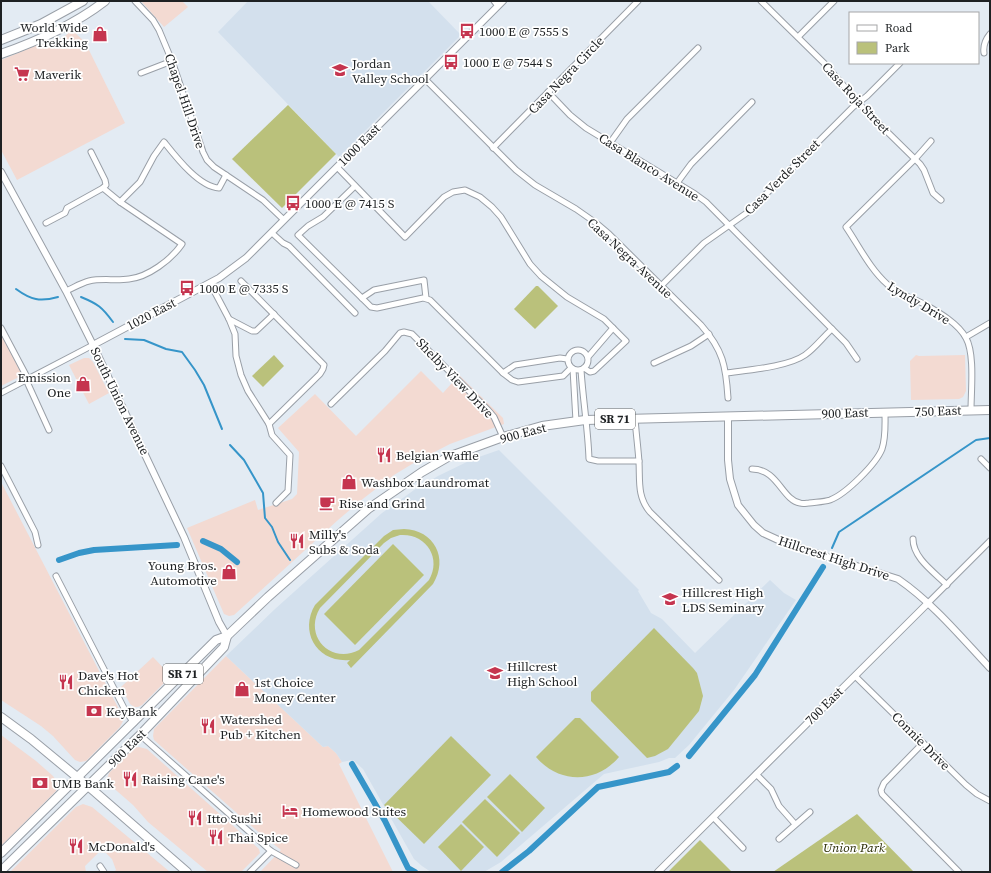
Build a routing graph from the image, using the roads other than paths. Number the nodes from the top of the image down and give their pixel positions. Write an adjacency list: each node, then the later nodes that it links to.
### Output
1 (83, 1): 10 (main road)
2 (105, 1): 13 (main road)
3 (135, 1): 14 (street, Chapel Hill Drive)
4 (638, 1): 18 (street, Casa Negra Circle)
5 (761, 1): 9 (street, Casa Roja Street)
6 (834, 1): 9 (street)
7 (498, 3): 17 (street, 1000 East)
8 (990, 34): 12 (street)
9 (798, 37): 20 (street, Casa Roja Street)
10 (1, 40)
11 (698, 48): 22 (street)
12 (984, 53)
13 (1, 54)
14 (172, 61): 16 (street); 28 (street, Chapel Hill Drive)
15 (899, 64): 20 (street, Casa Verde Street)
16 (141, 73)
17 (425, 80): 23 (street, Casa Negra Avenue); 26 (street, 1000 East)
18 (548, 92): 22 (street, Casa Blanco Avenue); 23 (street, Casa Negra Circle)
19 (752, 102): 29 (street)
20 (858, 103): 25 (street, Casa Roja Street); 36 (street, Casa Verde Street)
21 (931, 141): 25 (street)
22 (610, 143): 29 (street, Casa Blanco Avenue)
23 (493, 148): 40 (street, Casa Negra Avenue)
24 (91, 152): 31 (street)
25 (915, 159): 32 (street, Casa Roja Street); 52 (street, Lyndy Drive)
26 (337, 168): 30 (street); 34 (street, 1000 East)
27 (1, 174): 41 (street, South Union Avenue)
28 (226, 175): 33 (street); 34 (street, Chapel Hill Drive)
29 (678, 183): 36 (street, Casa Blanco Avenue)
30 (355, 186): 42 (street); 49 (street)
31 (103, 188): 33 (street); 35 (street)
32 (941, 200)
33 (120, 202): 41 (street)
34 (284, 220): 37 (street, 1000 East)
35 (46, 223)
36 (729, 226): 40 (street, Casa Verde Street); 50 (street, Casa Blanco Avenue)
37 (272, 232): 39 (street, 1000 East); 44 (street)
38 (241, 281): 45 (street)
39 (210, 283): 46 (street); 53 (street, 1020 East)
40 (661, 286): 51 (street, Casa Negra Avenue)
41 (66, 291): 53 (street, South Union Avenue)
42 (362, 298): 43 (street); 43 (street)
43 (426, 298): 60 (street)
44 (355, 313)
45 (274, 314): 46 (street); 73 (street)
46 (229, 319): 73 (street)
47 (990, 323): 52 (street)
48 (1, 328): 62 (street)
49 (613, 328): 54 (street); 59 (street)
50 (832, 329): 55 (street, Casa Blanco Avenue); 61 (street)
51 (709, 334): 57 (street); 61 (street, Casa Negra Avenue)
52 (966, 337): 66 (street)
53 (93, 345): 62 (street); 89 (street, South Union Avenue)
54 (588, 357): 56 (street); 59 (street)
55 (857, 358)
56 (567, 359): 58 (street); 60 (street)
57 (654, 363)
58 (572, 368): 59 (street); 60 (street); 72 (street)
59 (583, 369): 71 (street)
60 (504, 373)
61 (726, 373): 64 (street, Casa Negra Avenue)
62 (28, 379): 63 (street); 74 (street)
63 (1, 393)
64 (728, 398)
65 (331, 404): 75 (street, Shelby View Drive)
66 (971, 410): 67 (main road, 750 East / SR 71); 68 (main road, 750 East / SR 71)
67 (990, 410)
68 (885, 412): 69 (main road, 900 East / SR 71); 80 (street)
69 (728, 417): 70 (main road, 900 East / SR 71); 88 (street, Hillcrest High Drive)
70 (635, 418): 71 (main road, 900 East / SR 71); 77 (street)
71 (585, 420): 72 (main road, 900 East / SR 71); 77 (street)
72 (576, 421): 75 (main road, 900 East / SR 71)
73 (269, 424): 81 (street)
74 (49, 430)
75 (503, 437): 89 (main road, 900 East / SR 71)
76 (981, 459): 79 (street)
77 (639, 461): 86 (street)
78 (1, 466): 84 (street)
79 (990, 468)
80 (752, 469)
81 (276, 503)
82 (913, 539): 87 (street)
83 (990, 541): 87 (street, 700 East)
84 (38, 545)
85 (56, 576): 93 (street)
86 (719, 580)
87 (947, 584): 88 (street, 700 East)
88 (928, 603): 90 (street, Hillcrest High Drive); 91 (street, 700 East)
89 (227, 636): 93 (main road, 900 East / SR 71); 94 (main road, 900 East / SR 71)
90 (990, 668)
91 (855, 676): 95 (street, Connie Drive); 96 (street, 700 East)
92 (1, 717): 97 (main road)
93 (134, 723): 97 (main road, 900 East / SR 71)
94 (140, 735): 98 (main road, 900 East / SR 71); 105 (street)
95 (923, 743): 99 (street, Connie Drive); 114 (street)
96 (756, 774): 101 (street, 700 East); 102 (street)
97 (78, 778): 98 (main road); 106 (main road, 900 East / SR 71)
98 (88, 786): 109 (main road, 900 East / SR 71); 111 (main road)
99 (990, 801)
100 (810, 812): 102 (street)
101 (713, 817): 104 (street); 113 (street, 700 East)
102 (795, 824): 103 (street)
103 (779, 839)
104 (743, 848)
105 (271, 851): 107 (street); 112 (street)
106 (1, 853)
107 (296, 865)
108 (100, 866): 110 (street)
109 (1, 869)
110 (104, 872)
111 (187, 872)
112 (250, 872)
113 (658, 872)
114 (959, 872)

